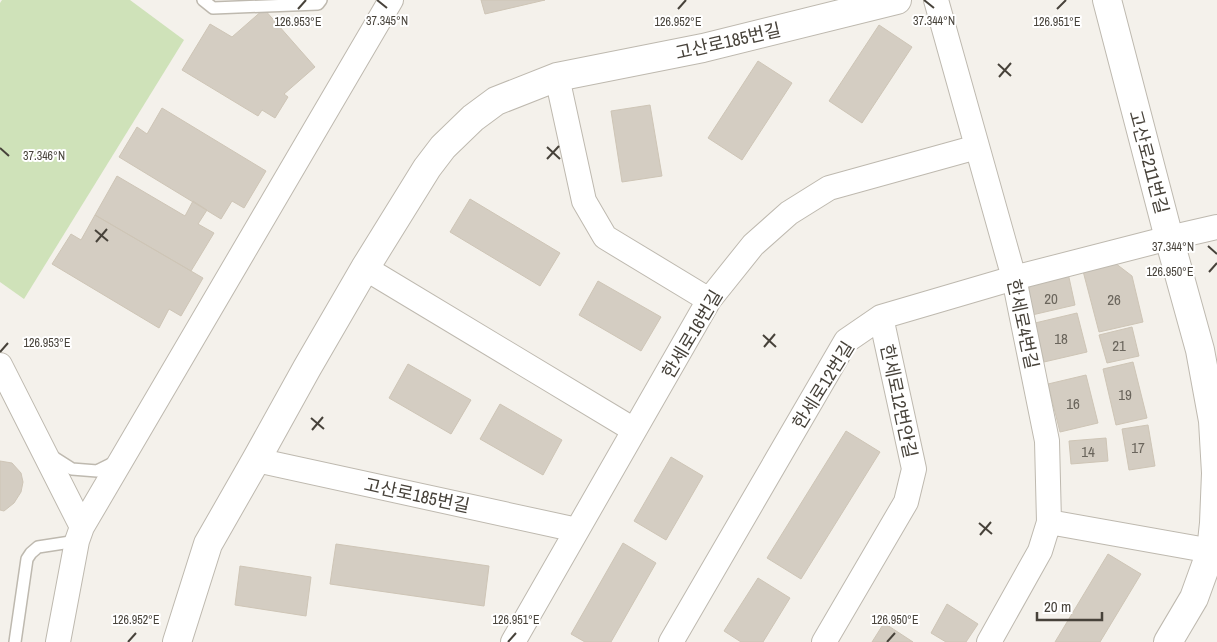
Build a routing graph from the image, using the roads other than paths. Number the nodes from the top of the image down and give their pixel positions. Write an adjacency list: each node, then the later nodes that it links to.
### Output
1 (203, 0): 2 (lane)
2 (321, 0)
3 (391, 0): 18 (street)
4 (897, 0): 7 (street, 고산로185번길)
5 (936, 0): 8 (street, 한세로4번길)
6 (1107, 0): 10 (street, 고산로211번길)
7 (557, 77): 11 (street, 고산로185번길); 13 (street)
8 (977, 147): 12 (street, 한세로4번길); 13 (street, 한세로16번길)
9 (1217, 227): 10 (street, 한세로12번길)
10 (1168, 238): 12 (street, 한세로12번길); 23 (street, 고산로211번길)
11 (365, 268): 16 (street); 19 (street, 고산로185번길)
12 (1014, 278): 14 (street, 한세로12번길); 20 (street, 한세로4번길)
13 (709, 300): 16 (street, 한세로16번길)
14 (881, 317): 28 (street, 한세로12번길); 29 (street, 한세로12번안길)
15 (0, 365): 17 (street)
16 (634, 430): 21 (street, 한세로16번길)
17 (42, 449): 18 (lane); 22 (street)
18 (123, 458): 22 (street)
19 (256, 460): 21 (street, 고산로185번길); 24 (street, 고산로185번길)
20 (1049, 522): 23 (street); 30 (street, 한세로4번길)
21 (577, 530): 27 (street, 한세로16번길)
22 (79, 534): 25 (lane); 26 (street)
23 (1214, 551): 31 (street, 고산로211번길)
24 (181, 641)
25 (15, 642)
26 (58, 642)
27 (513, 642)
28 (671, 642)
29 (824, 642)
30 (989, 642)
31 (1168, 642)

